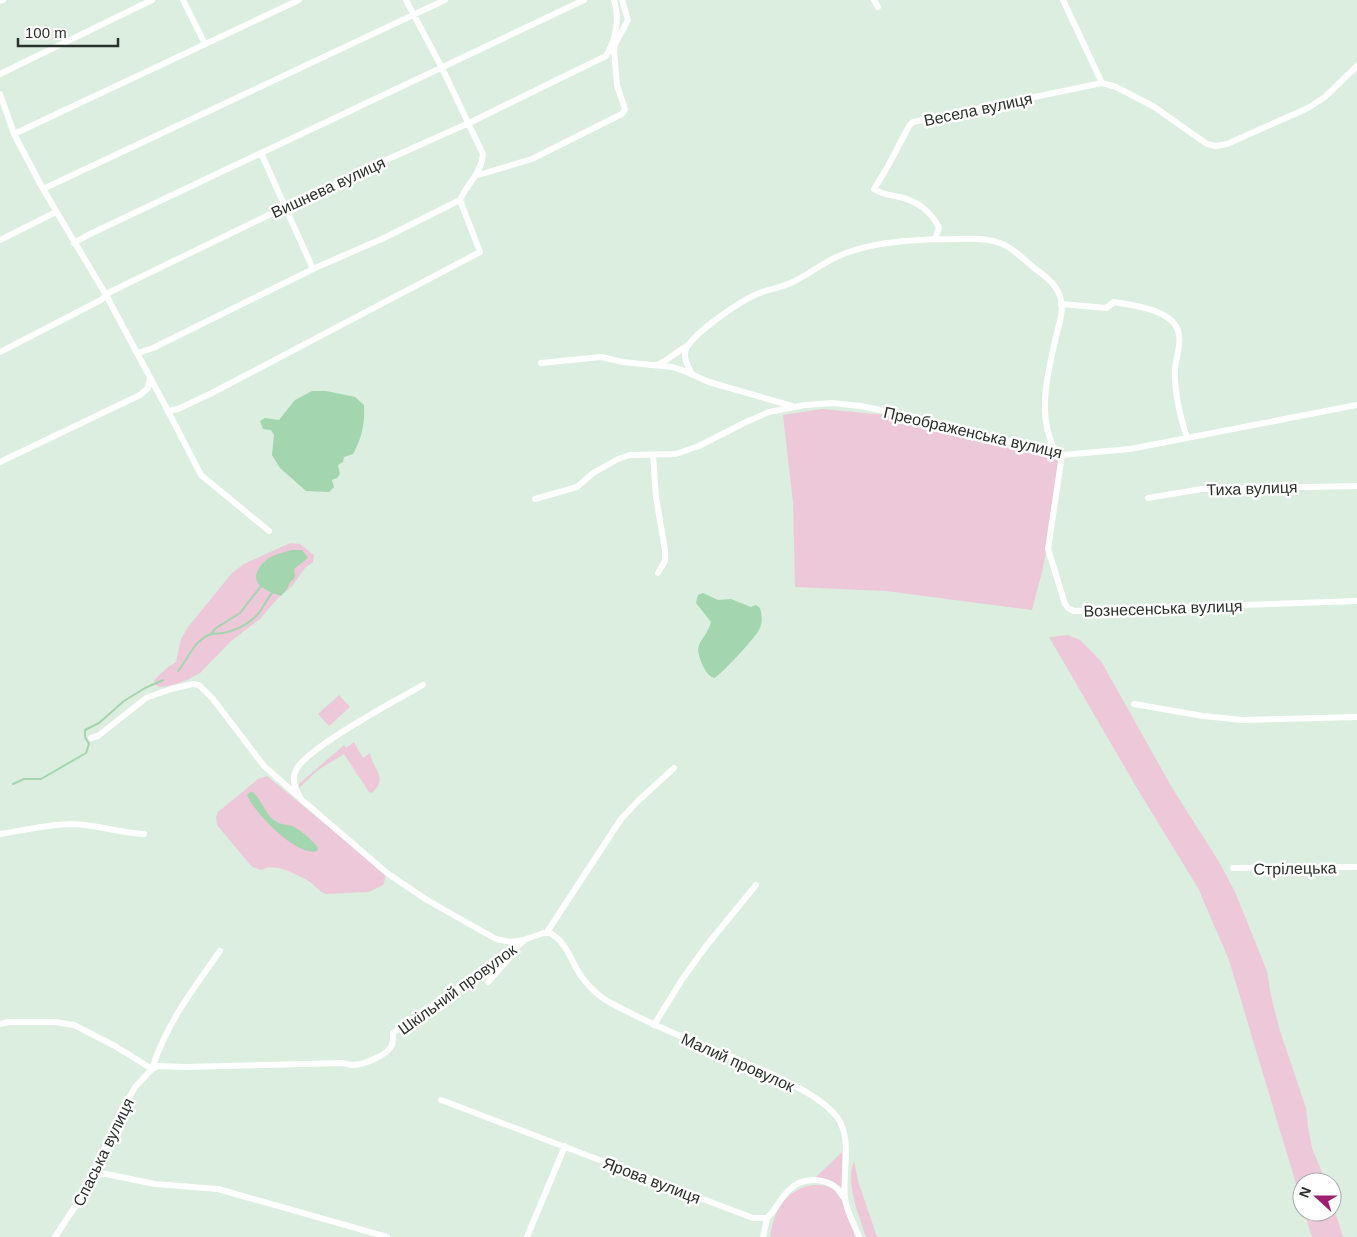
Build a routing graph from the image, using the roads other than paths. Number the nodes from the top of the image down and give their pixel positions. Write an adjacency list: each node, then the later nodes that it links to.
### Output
1 (152, 0): 16 (street)
2 (183, 0): 13 (street)
3 (299, 0): 13 (street)
4 (406, 0): 12 (street)
5 (444, 0): 12 (street)
6 (584, 0): 15 (street)
7 (614, 0): 19 (street, Вишнева вулиця)
8 (622, 0): 22 (street)
9 (874, 0): 11 (street)
10 (1063, 0): 17 (street)
11 (878, 7)
12 (414, 14): 15 (street); 23 (street)
13 (205, 44): 20 (street)
14 (1357, 66): 17 (street)
15 (442, 68): 19 (street); 21 (street)
16 (0, 74)
17 (1102, 83): 27 (street, Весела вулиця)
18 (0, 94): 20 (street)
19 (468, 123): 22 (street); 25 (street, Вишнева вулиця)
20 (14, 134): 23 (street)
21 (261, 153): 25 (street); 29 (street)
22 (475, 176): 24 (street)
23 (43, 189): 26 (street)
24 (460, 200): 30 (street); 42 (street)
25 (285, 207): 30 (street); 31 (street, Вишнева вулиця)
26 (56, 212): 28 (street); 29 (street)
27 (936, 239): 32 (street); 33 (street)
28 (0, 240)
29 (74, 243): 31 (street)
30 (314, 269): 35 (street)
31 (106, 295): 34 (street, Вишнева вулиця); 35 (street)
32 (1061, 304): 43 (street); 44 (street)
33 (688, 344): 37 (street); 38 (street)
34 (0, 352)
35 (138, 353): 39 (street)
36 (541, 363): 37 (street, Преображенська вулиця)
37 (656, 366): 38 (street, Преображенська вулиця)
38 (692, 374): 41 (street, Преображенська вулиця)
39 (150, 377): 42 (street); 46 (street)
40 (1357, 406): 43 (street, Преображенська вулиця)
41 (794, 407): 44 (street, Преображенська вулиця); 45 (street, Преображенська вулиця)
42 (168, 411): 50 (street)
43 (1187, 438): 44 (street, Преображенська вулиця)
44 (1059, 454): 52 (street, Вознесенська вулиця)
45 (653, 456): 49 (street, Преображенська вулиця); 51 (street)
46 (0, 462)
47 (1357, 486): 48 (street, Тиха вулиця)
48 (1148, 498)
49 (535, 499)
50 (269, 531)
51 (658, 573)
52 (1357, 601)
53 (423, 685): 58 (street)
54 (1134, 704): 55 (street)
55 (1357, 717)
56 (91, 738): 58 (street, Шкільний провулок)
57 (674, 768): 64 (street)
58 (301, 799): 65 (street, Шкільний провулок)
59 (0, 834): 60 (street)
60 (144, 834)
61 (1357, 867): 62 (street, Стрілецька)
62 (1233, 868)
63 (756, 885): 69 (street)
64 (547, 932): 65 (street, Шкільний провулок); 69 (street, Малий провулок)
65 (526, 939): 67 (street); 70 (street, Шкільний провулок)
66 (220, 951): 70 (street, Спаська вулиця)
67 (488, 982)
68 (0, 1024): 70 (street)
69 (654, 1025): 74 (street, Малий провулок)
70 (152, 1069): 73 (street, Спаська вулиця)
71 (441, 1100): 72 (street, Ярова вулиця)
72 (565, 1146): 75 (street, Ярова вулиця); 78 (street)
73 (93, 1174): 76 (street, Спаська вулиця); 77 (street)
74 (845, 1200): 75 (street); 80 (street, Малий провулок)
75 (767, 1218): 79 (street)
76 (56, 1237)
77 (387, 1237)
78 (527, 1237)
79 (763, 1237)
80 (859, 1237)

